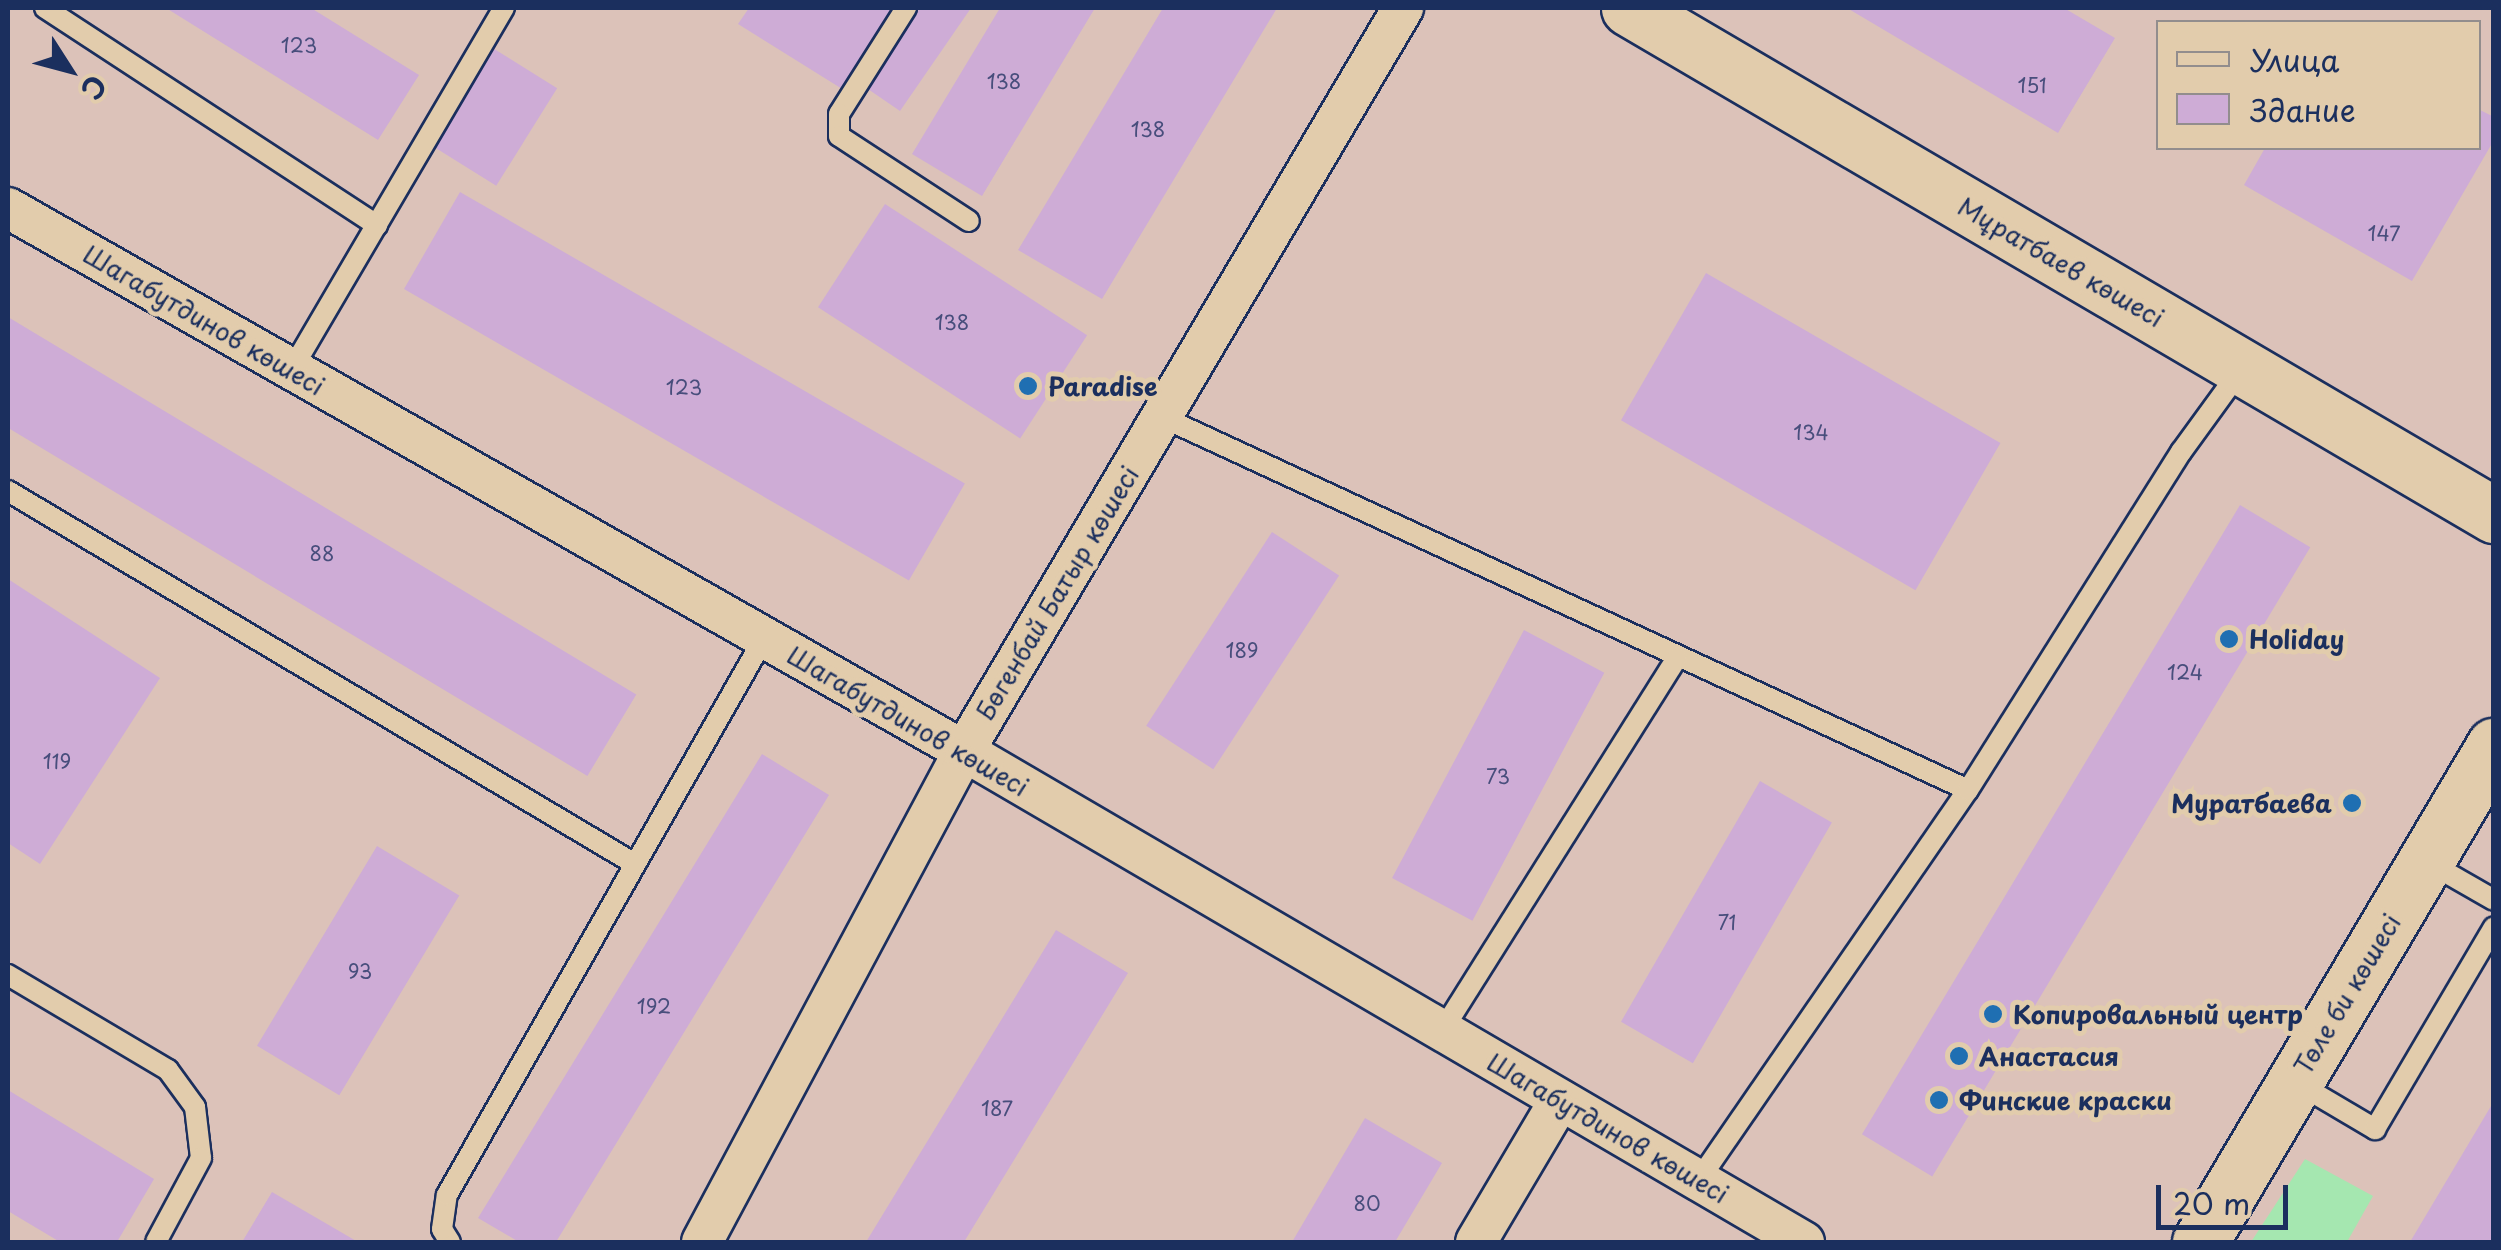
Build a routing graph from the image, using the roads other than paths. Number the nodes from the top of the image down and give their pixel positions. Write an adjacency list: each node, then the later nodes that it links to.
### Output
1 (45, 8): 8 (lane)
2 (504, 8): 8 (lane)
3 (906, 8): 7 (lane)
4 (1403, 8): 11 (street, Бөгенбай Батыр көшесі)
5 (1630, 8): 9 (street, Мұратбаев көшесі)
6 (8, 208): 10 (street, Шагабутдинов көшесі)
7 (969, 221)
8 (377, 225): 10 (lane)
9 (2242, 367): 13 (street, Мұратбаев көшесі); 18 (lane)
10 (292, 370): 14 (street, Шагабутдинов көшесі)
11 (1162, 417): 15 (lane); 17 (street, Бөгенбай Батыр көшесі)
12 (8, 491): 20 (lane)
13 (2494, 515)
14 (764, 638): 17 (street, Шагабутдинов көшесі); 20 (lane)
15 (1677, 658): 18 (lane); 24 (lane)
16 (2494, 746): 19 (street, Төле би көшесі)
17 (964, 752): 24 (street, Шагабутдинов көшесі); 30 (street, Бөгенбай Батыр көшесі)
18 (1968, 790): 27 (lane)
19 (2426, 861): 21 (lane); 25 (street, Төле би көшесі)
20 (635, 864): 29 (lane)
21 (2494, 900)
22 (2494, 927): 25 (lane)
23 (8, 975): 28 (lane)
24 (1442, 1031): 26 (street, Шагабутдинов көшесі)
25 (2295, 1082): 33 (street, Төле би көшесі)
26 (1560, 1100): 27 (street, Шагабутдинов көшесі); 31 (street)
27 (1698, 1181): 32 (street, Шагабутдинов көшесі)
28 (156, 1242)
29 (450, 1242)
30 (702, 1242)
31 (1476, 1242)
32 (1804, 1242)
33 (2200, 1242)

